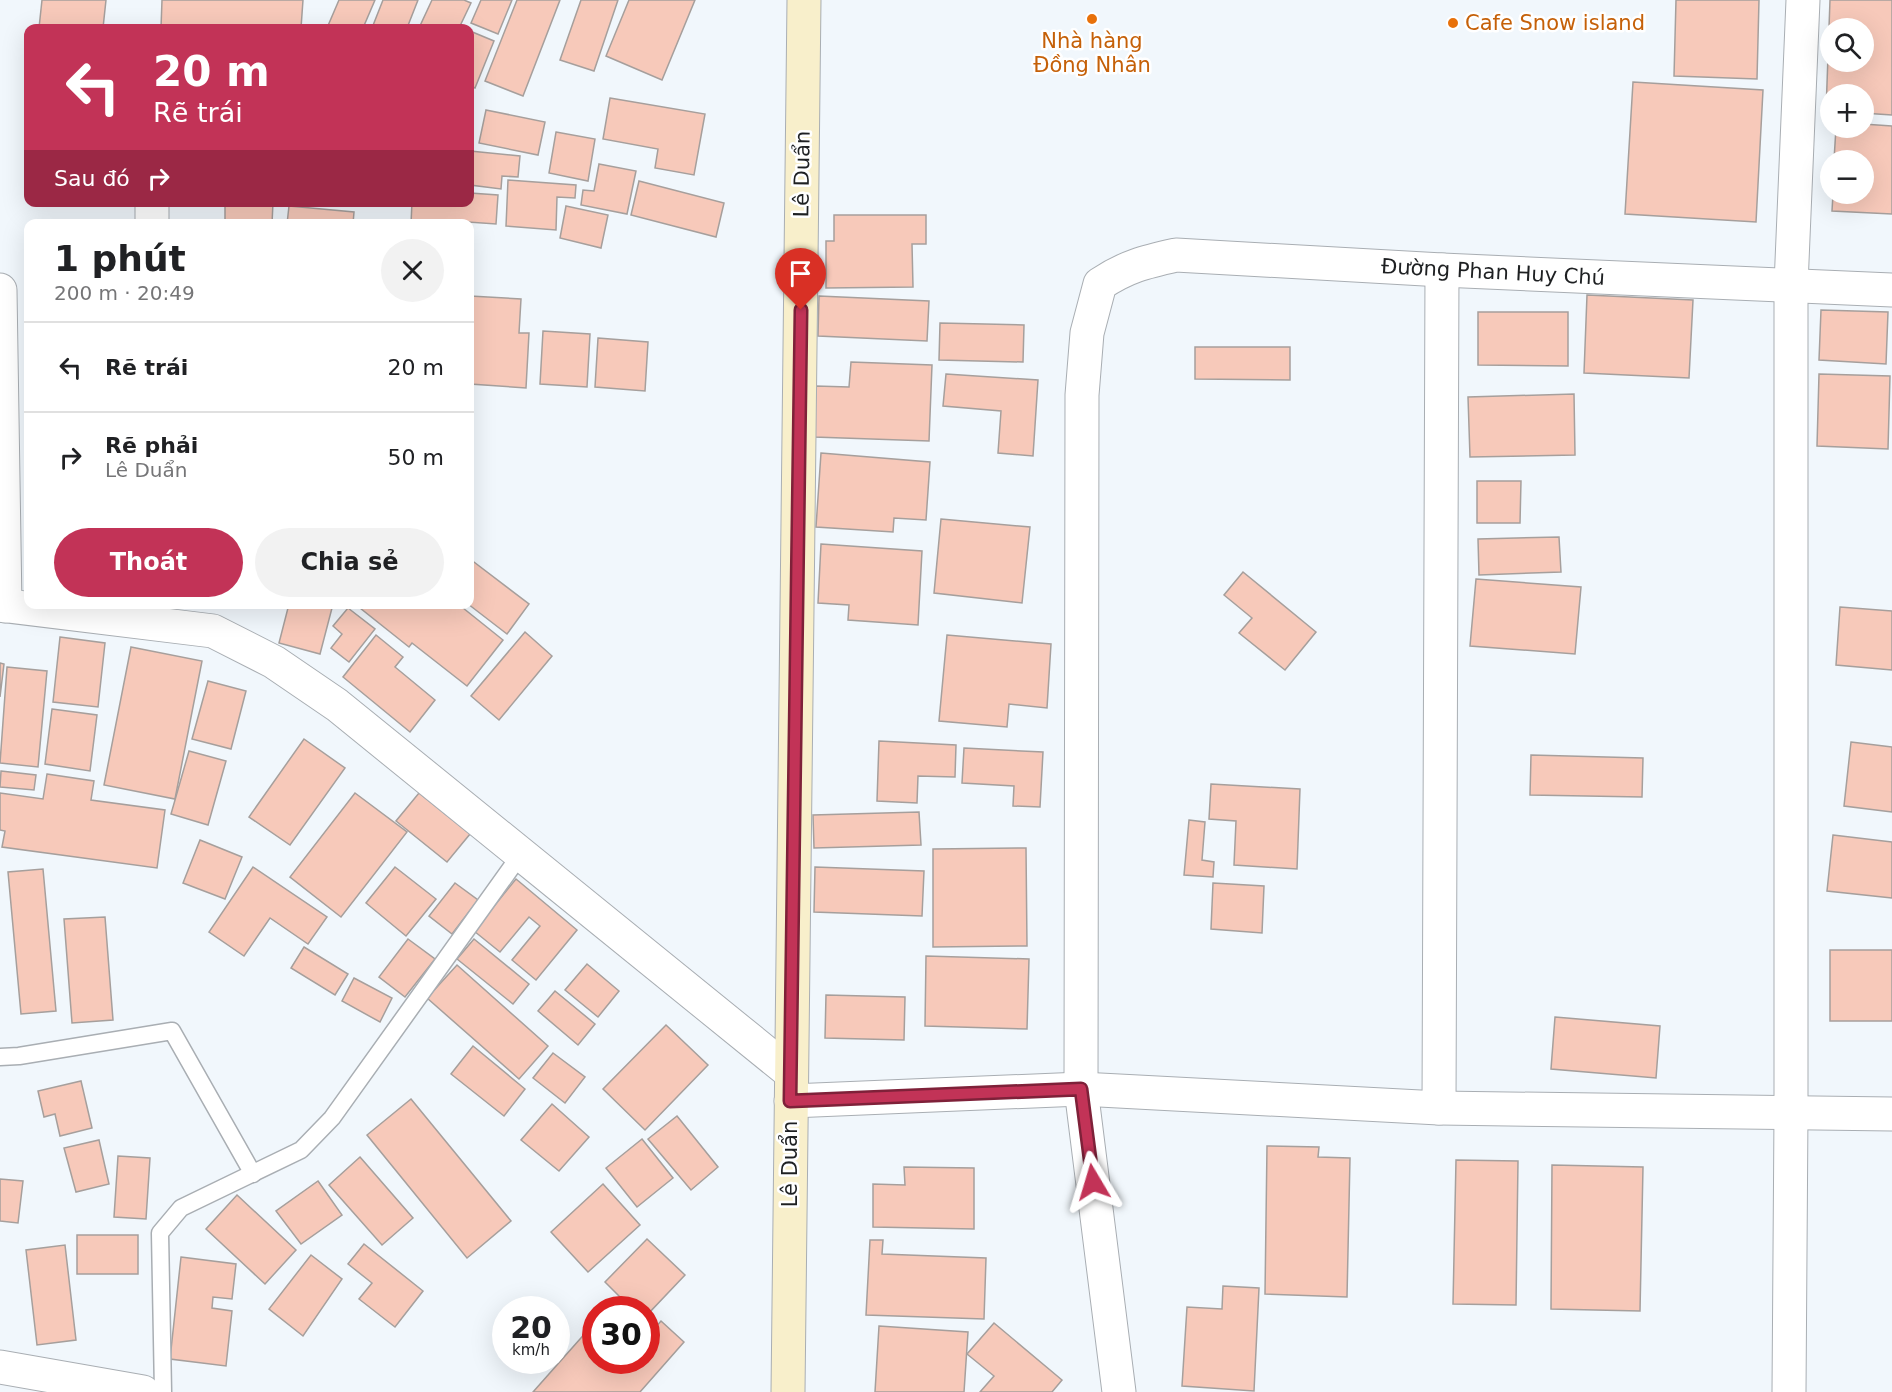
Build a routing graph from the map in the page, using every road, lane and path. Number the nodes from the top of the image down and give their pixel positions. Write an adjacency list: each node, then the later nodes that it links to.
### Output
1 (804, 0): 13 (main road, Lê Duẩn)
2 (1803, 0): 4 (street)
3 (1442, 270): 4 (street, Đường Phan Huy Chú); 14 (street, Đường Phan Huy Chú); 15 (street)
4 (1791, 285): 6 (street, Đường Phan Huy Chú); 16 (street)
5 (0, 290): 7 (street)
6 (1892, 290)
7 (3, 605): 8 (street)
8 (24, 606)
9 (71, 609): 10 (street)
10 (139, 613): 11 (street)
11 (521, 854): 13 (street); 18 (lane)
12 (0, 1057): 18 (lane)
13 (791, 1087): 14 (street); 22 (main road, Lê Duẩn)
14 (1081, 1089): 15 (street); 23 (street)
15 (1439, 1108): 16 (street)
16 (1791, 1113): 17 (street); 24 (street)
17 (1892, 1114)
18 (253, 1174): 21 (lane)
19 (0, 1366): 20 (street)
20 (143, 1392)
21 (163, 1392)
22 (788, 1392)
23 (1119, 1392)
24 (1789, 1392)

